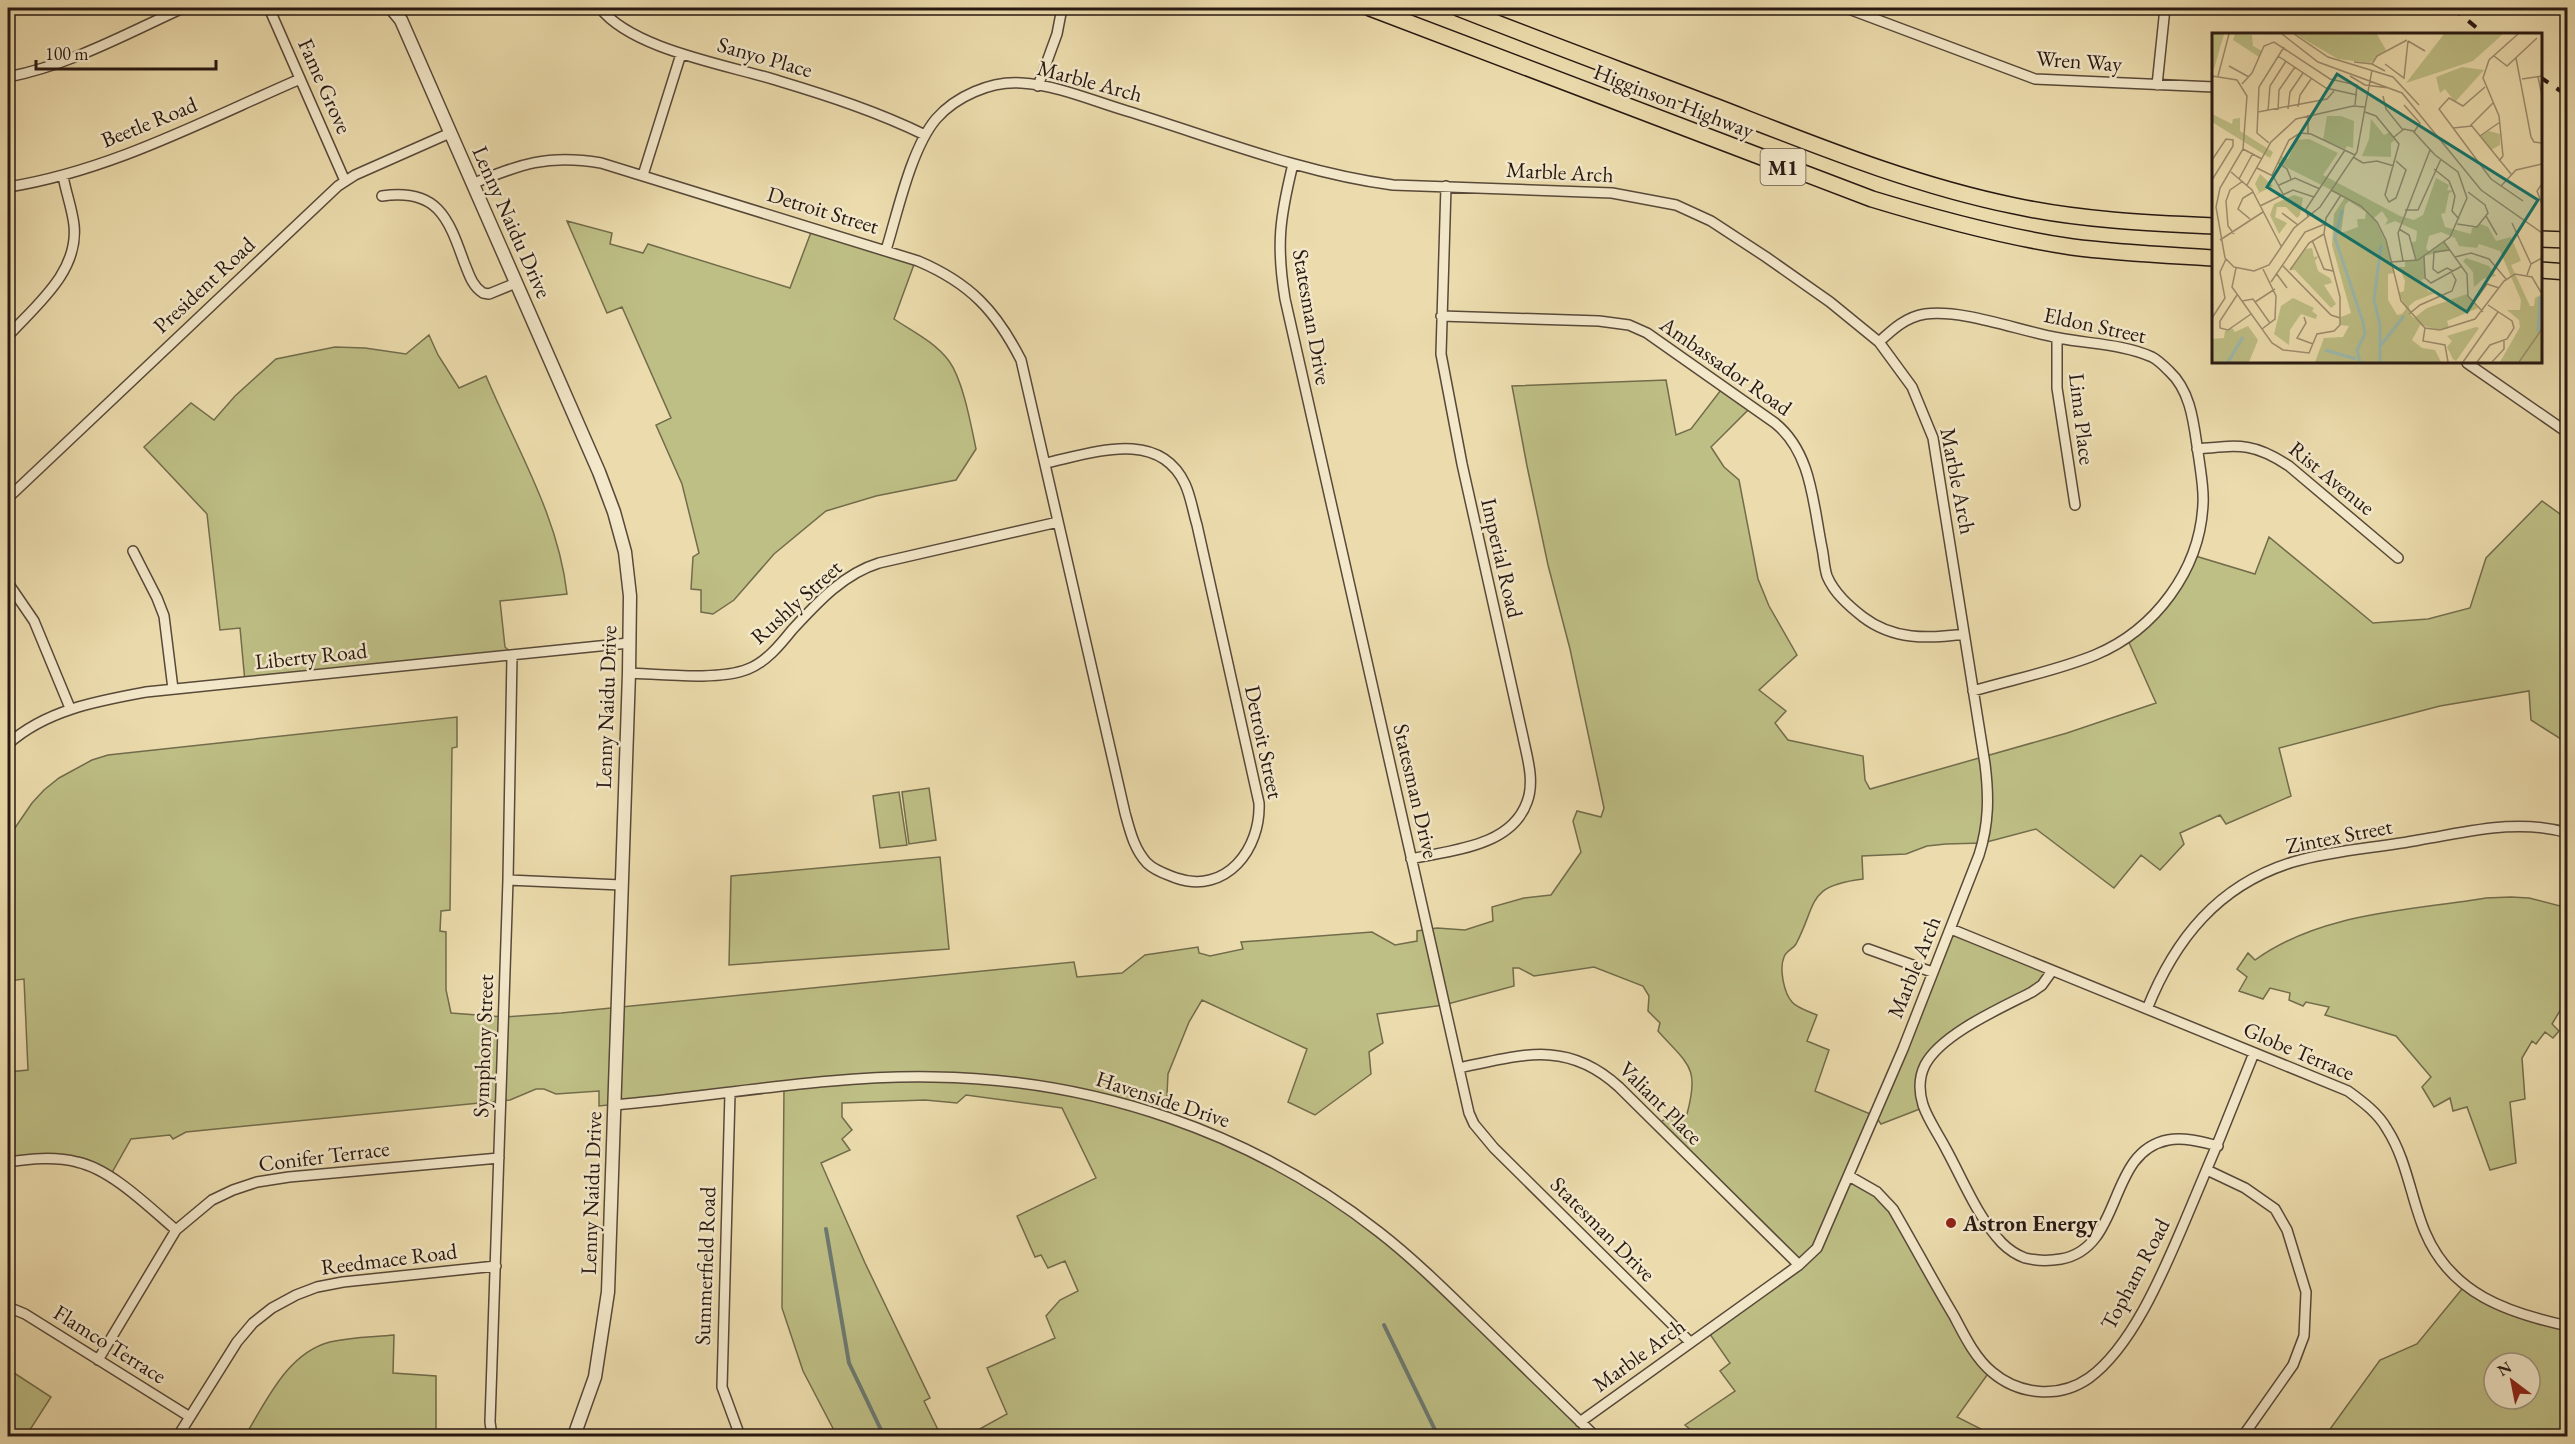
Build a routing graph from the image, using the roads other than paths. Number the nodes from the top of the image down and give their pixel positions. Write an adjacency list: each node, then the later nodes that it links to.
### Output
1 (183, 8): 12 (street)
2 (269, 8): 13 (street, Fame Grove)
3 (391, 8): 10 (street, Lenny Naidu Drive)
4 (600, 8): 11 (street, Sanyo Place)
5 (1062, 8): 15 (street)
6 (1370, 8): 31 (highway, Higginson Highway / M1)
7 (1458, 8): 27 (highway, Higginson Highway / M1)
8 (1846, 8): 14 (street, Wren Way)
9 (2164, 8): 14 (street)
10 (401, 14): 17 (street, Lenny Naidu Drive)
11 (681, 54): 18 (street, Sanyo Place); 20 (street)
12 (8, 77)
13 (300, 80): 21 (street, Beetle Road); 22 (street, Fame Grove)
14 (2157, 85): 16 (street, Wren Way)
15 (1038, 86): 18 (street, Marble Arch); 19 (street, Marble Arch)
16 (2212, 87)
17 (450, 134): 22 (street, President Road); 23 (street, Lenny Naidu Drive)
18 (925, 135): 30 (street, Marble Arch)
19 (1293, 164): 24 (street, Marble Arch); 58 (street, Statesman Drive)
20 (644, 175): 23 (street, Detroit Street); 30 (street, Detroit Street)
21 (63, 176): 25 (street, Beetle Road); 36 (street)
22 (345, 181): 43 (street, President Road)
23 (472, 184): 34 (street, Lenny Naidu Drive)
24 (1446, 186): 35 (street, Imperial Road); 38 (street, Marble Arch)
25 (8, 187)
26 (382, 196): 34 (street)
27 (2212, 226)
28 (2542, 239): 29 (highway)
29 (2568, 240)
30 (886, 250): 42 (street, Detroit Street)
31 (2212, 258)
32 (2542, 270): 33 (highway)
33 (2568, 272)
34 (516, 283): 50 (street, Lenny Naidu Drive)
35 (1441, 316): 49 (street, Ambassador Road); 58 (street, Imperial Road)
36 (8, 336)
37 (2056, 338): 38 (street, Eldon Street); 41 (street, Eldon Street); 44 (street, Lima Place)
38 (1879, 342): 49 (street, Marble Arch)
39 (2467, 363): 40 (street)
40 (2568, 433)
41 (2197, 449): 47 (street, Rist Avenue); 54 (street, Eldon Street)
42 (1046, 463): 45 (street, Detroit Street); 45 (street, Detroit Street)
43 (9, 492)
44 (2075, 505)
45 (1058, 522): 52 (street, Rushly Street)
46 (133, 551): 53 (street)
47 (2398, 558)
48 (8, 583): 55 (street)
49 (1964, 634): 54 (street, Marble Arch)
50 (629, 643): 51 (street, Liberty Road); 52 (street, Lenny Naidu Drive)
51 (512, 656): 53 (street, Liberty Road); 59 (street, Symphony Street)
52 (629, 673): 60 (street, Lenny Naidu Drive)
53 (173, 689): 55 (street, Liberty Road)
54 (1973, 691): 61 (street, Marble Arch)
55 (70, 708): 56 (street, Liberty Road)
56 (8, 744)
57 (2568, 833): 65 (street, Zintex Street)
58 (1411, 859): 67 (street, Statesman Drive)
59 (508, 880): 60 (street); 71 (street, Symphony Street)
60 (621, 885): 69 (street, Lenny Naidu Drive)
61 (1951, 929): 63 (street, Globe Terrace); 64 (street, Marble Arch)
62 (1868, 949): 64 (street)
63 (2052, 971): 65 (street, Globe Terrace); 70 (street)
64 (1932, 972): 74 (street, Marble Arch)
65 (2147, 1009): 66 (street, Globe Terrace)
66 (2254, 1053): 70 (street, Topham Road); 79 (street, Globe Terrace)
67 (1459, 1068): 76 (street, Valiant Place); 80 (street, Statesman Drive)
68 (730, 1093): 69 (street, Havenside Drive); 83 (street, Havenside Drive); 87 (street, Summerfield Road)
69 (615, 1105): 86 (street, Lenny Naidu Drive)
70 (2218, 1146): 73 (street, Topham Road)
71 (499, 1158): 75 (street, Conifer Terrace); 77 (street, Symphony Street)
72 (8, 1162): 75 (street)
73 (2207, 1170): 74 (street, Topham Road); 89 (street)
74 (1849, 1176): 76 (street, Marble Arch)
75 (176, 1230): 81 (street, Conifer Terrace)
76 (1799, 1265): 80 (street, Marble Arch)
77 (496, 1266): 82 (street, Reedmace Road); 85 (street, Symphony Street)
78 (8, 1307): 81 (street, Flamco Terrace)
79 (2568, 1326)
80 (1690, 1342): 83 (street, Marble Arch)
81 (98, 1360): 82 (street, Flamco Terrace)
82 (190, 1417): 84 (street, Reedmace Road)
83 (1580, 1422): 88 (street, Havenside Drive)
84 (178, 1437)
85 (492, 1437)
86 (574, 1437)
87 (740, 1437)
88 (1595, 1437)
89 (2243, 1437)

